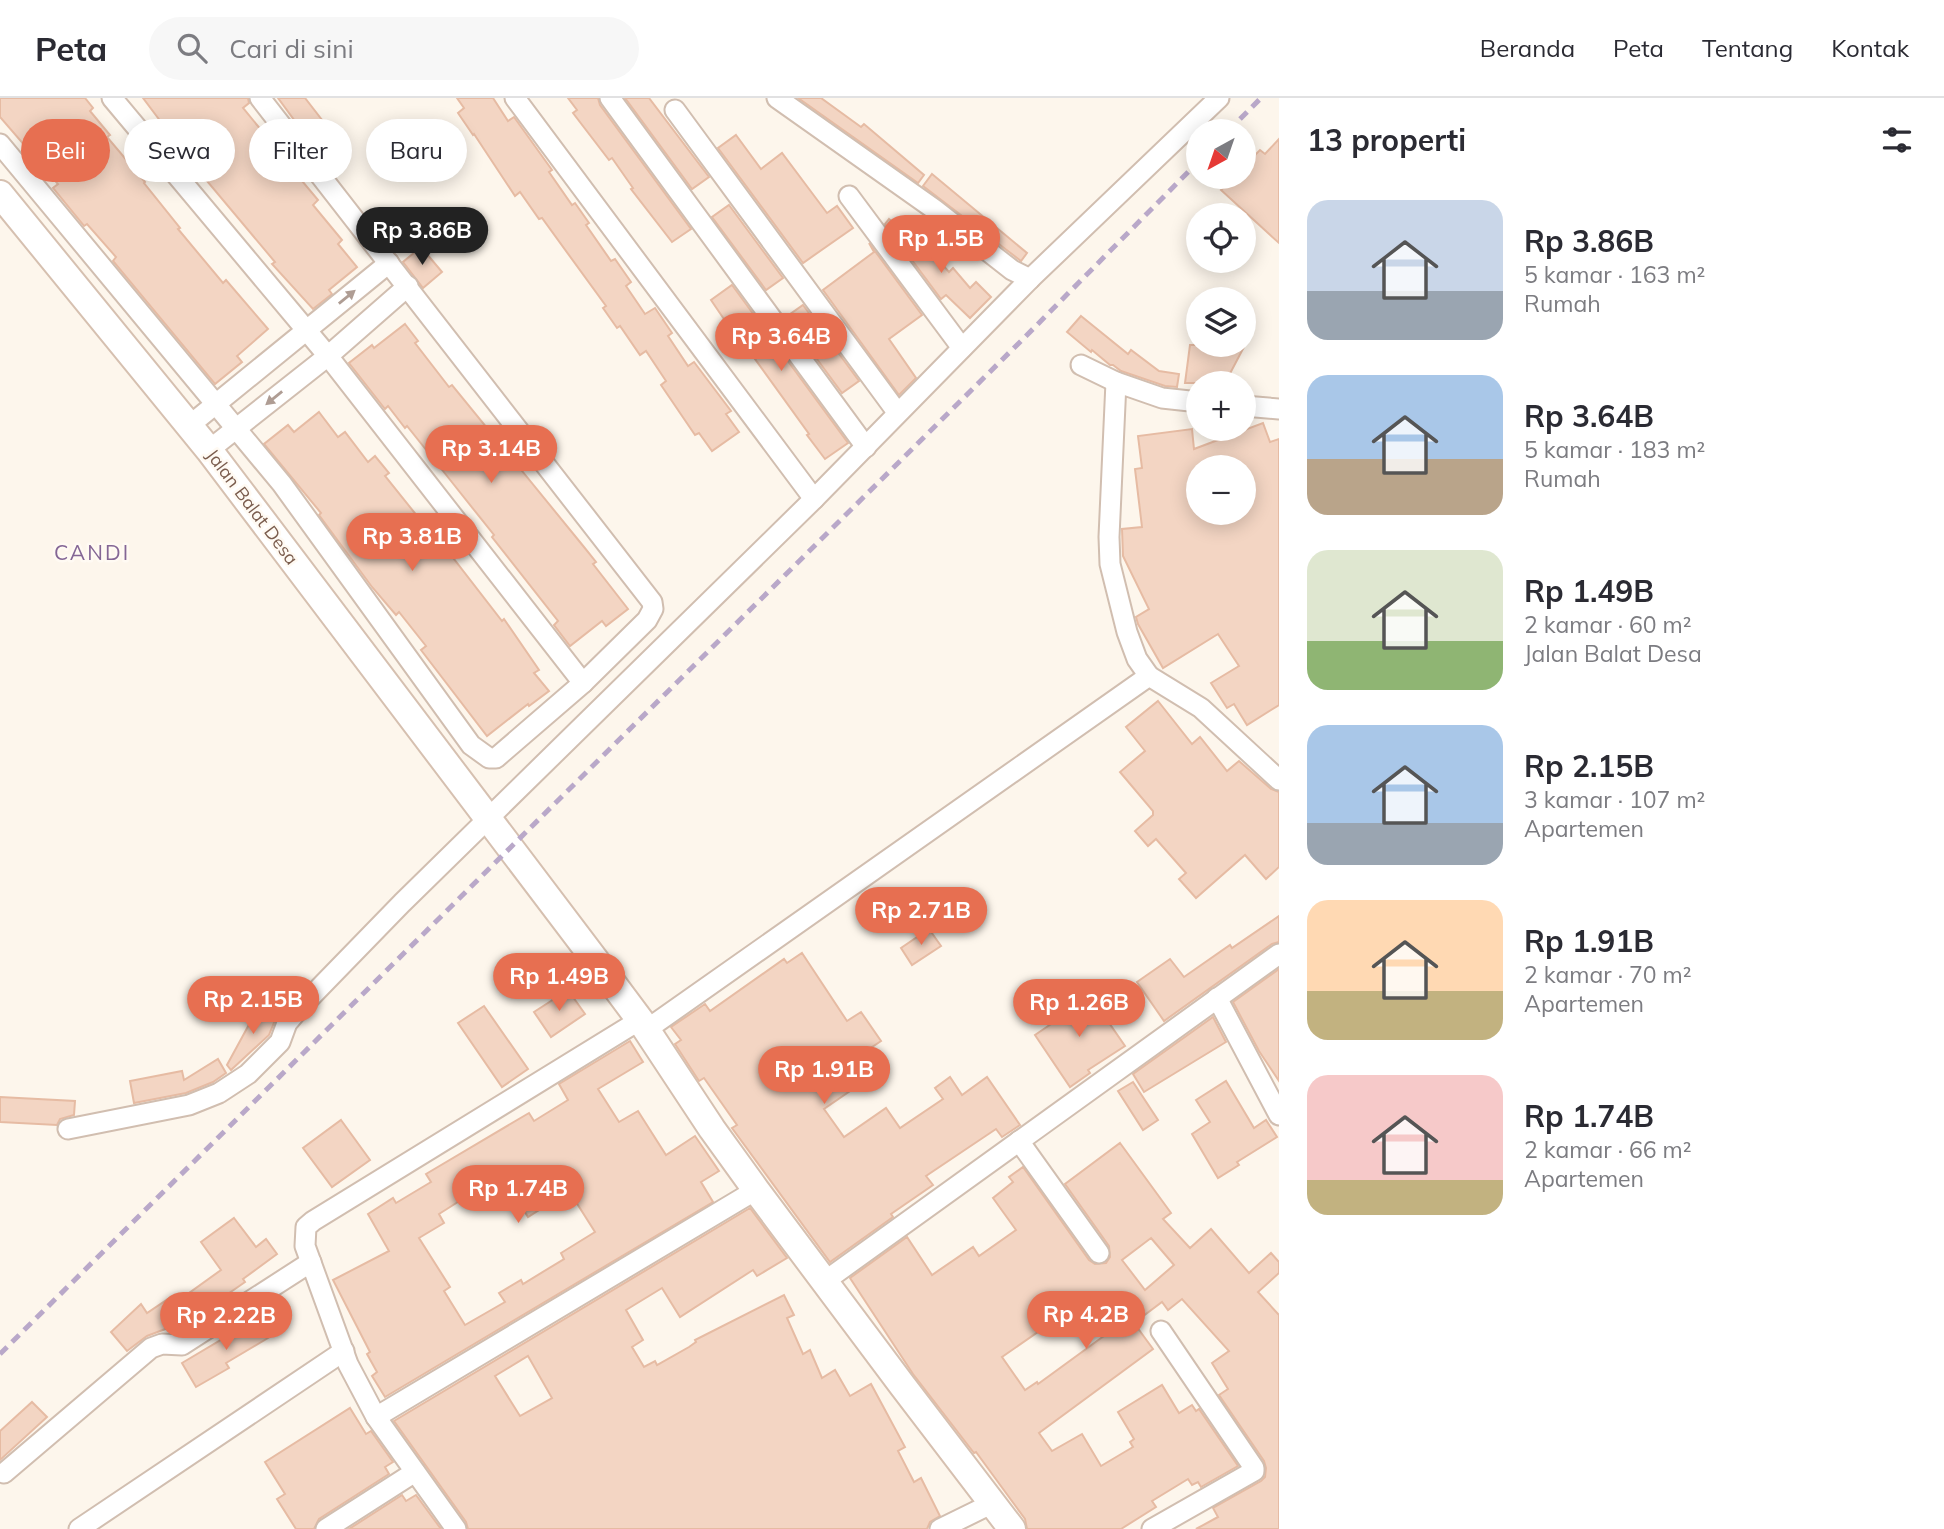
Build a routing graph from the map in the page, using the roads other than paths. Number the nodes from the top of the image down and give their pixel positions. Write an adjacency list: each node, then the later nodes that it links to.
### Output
1 (112, 98): 14 (street)
2 (260, 98): 11 (street)
3 (515, 98): 28 (street)
4 (610, 98): 26 (street)
5 (777, 98): 12 (street)
6 (1219, 98): 12 (street)
7 (675, 110): 23 (street)
8 (0, 144): 20 (street)
9 (0, 194): 24 (street, Jalan Balat Desa)
10 (849, 196): 15 (street)
11 (389, 263): 13 (street); 14 (street, one-way to 11)
12 (1028, 280): 15 (street)
13 (408, 286): 16 (street); 30 (street)
14 (305, 331): 16 (street); 20 (street)
15 (962, 348): 23 (street)
16 (328, 356): 25 (street, one-way to 25); 30 (street)
17 (1081, 365): 18 (street)
18 (1115, 385): 19 (street); 29 (street)
19 (1186, 401)
20 (215, 405): 24 (street); 25 (street)
21 (1256, 407): 22 (street)
22 (1279, 409)
23 (897, 412): 26 (street)
24 (190, 425): 27 (street, Jalan Balat Desa)
25 (236, 430): 27 (street); 30 (street)
26 (866, 447): 28 (street)
27 (209, 450): 32 (street, Jalan Balat Desa)
28 (814, 499): 32 (street)
29 (1149, 677): 31 (street); 35 (street)
30 (583, 683)
31 (1279, 780)
32 (489, 820): 35 (street, Jalan Balat Desa); 37 (street)
33 (1279, 954): 34 (street)
34 (1217, 998): 36 (street); 38 (street)
35 (643, 1025): 39 (street, Jalan Balat Desa); 41 (street)
36 (1279, 1115)
37 (68, 1129)
38 (1019, 1141): 40 (street); 42 (street)
39 (756, 1190): 42 (street, Jalan Balat Desa); 45 (street)
40 (1099, 1252)
41 (311, 1262): 44 (street); 47 (street)
42 (825, 1281): 48 (street, Jalan Balat Desa)
43 (1161, 1331): 54 (street)
44 (344, 1351): 45 (street); 49 (street)
45 (376, 1417): 46 (street)
46 (415, 1472): 50 (street); 51 (street)
47 (4, 1473)
48 (993, 1503): 52 (street); 53 (street, Jalan Balat Desa)
49 (79, 1529)
50 (326, 1529)
51 (456, 1529)
52 (940, 1529)
53 (1012, 1529)
54 (1152, 1529)

